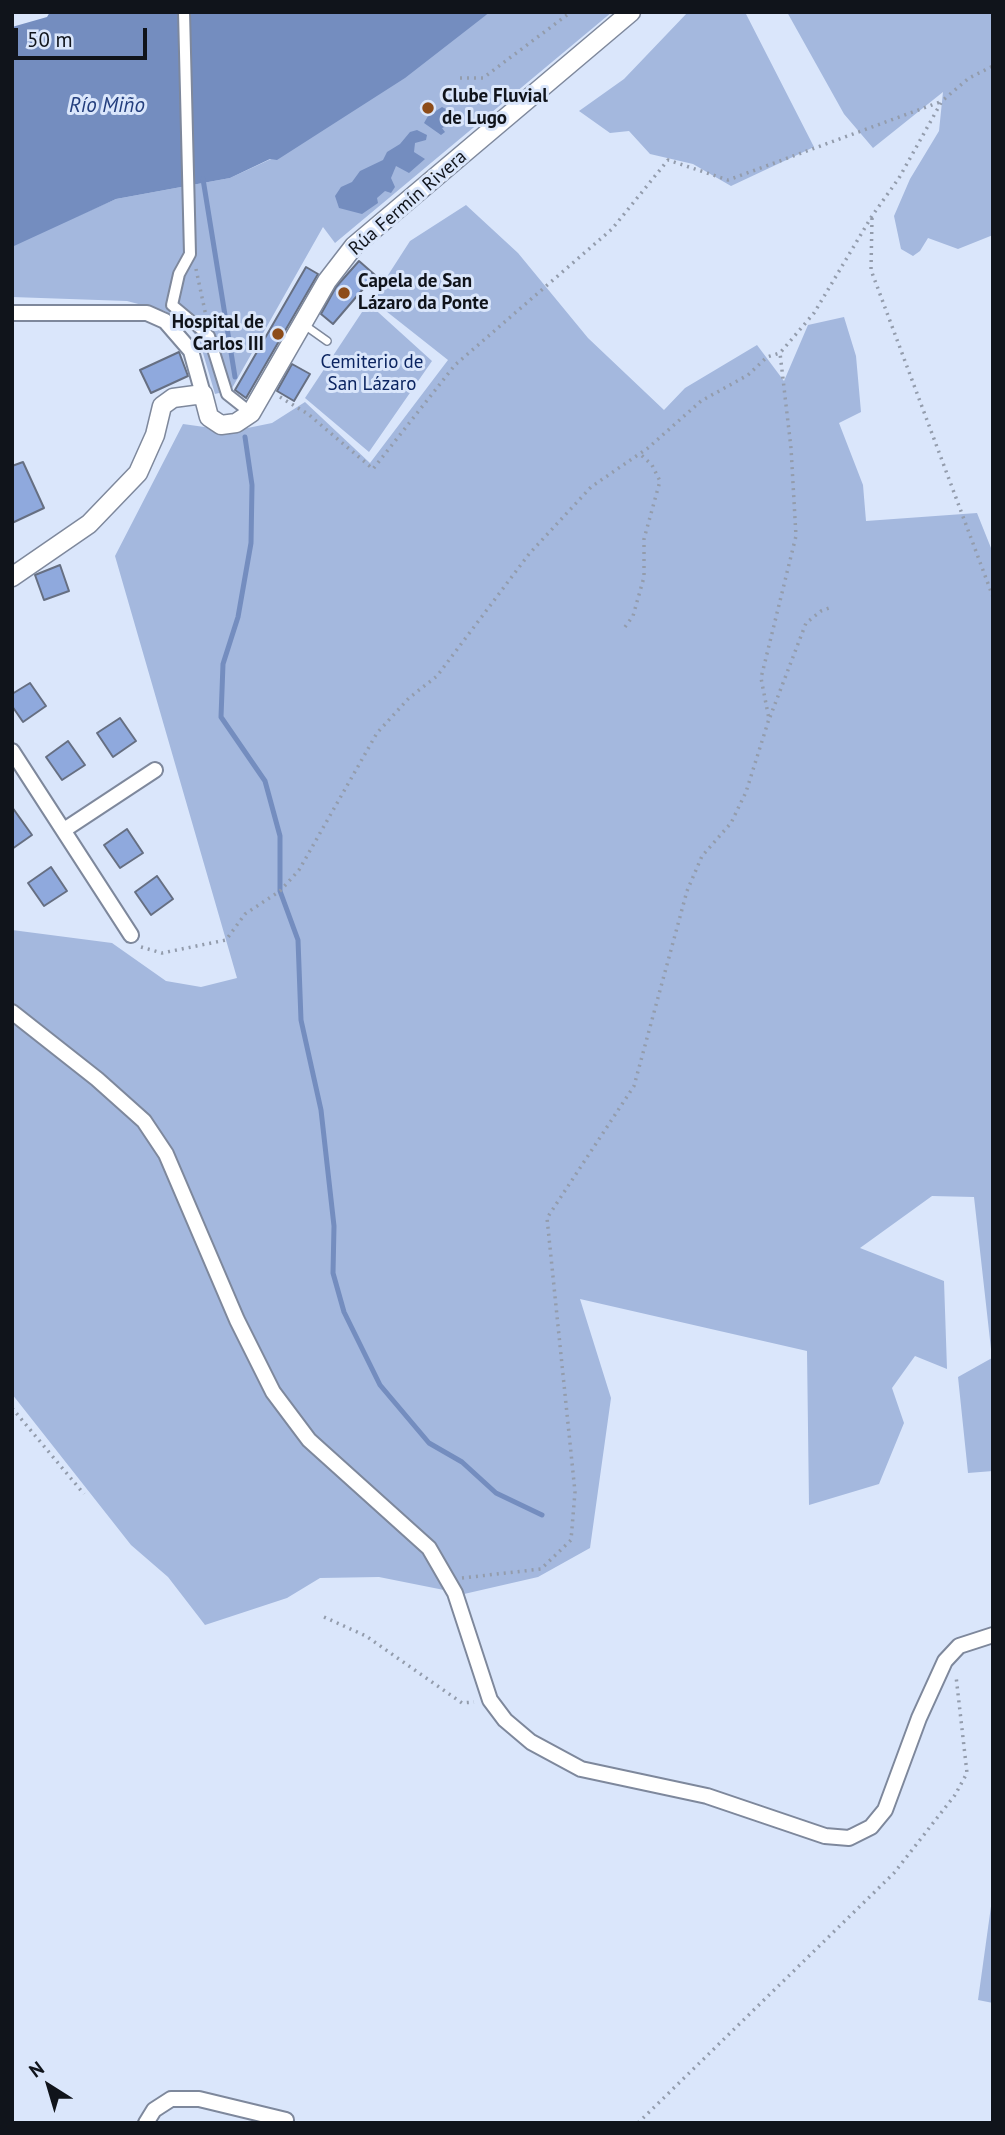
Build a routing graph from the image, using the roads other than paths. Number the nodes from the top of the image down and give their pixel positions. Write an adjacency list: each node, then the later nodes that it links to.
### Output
1 (184, 12): 7 (street)
2 (631, 12): 4 (street, Rúa Fermín Rivera)
3 (12, 313): 6 (street)
4 (303, 323): 5 (lane); 7 (street, Rúa Fermín Rivera)
5 (327, 341)
6 (203, 394): 7 (street); 8 (street)
7 (251, 413)
8 (12, 577)
9 (12, 751): 11 (street)
10 (155, 770): 11 (street)
11 (64, 830): 12 (street)
12 (131, 935)
13 (12, 1012): 14 (street)
14 (993, 1635)
15 (286, 2120): 16 (street)
16 (146, 2123)

